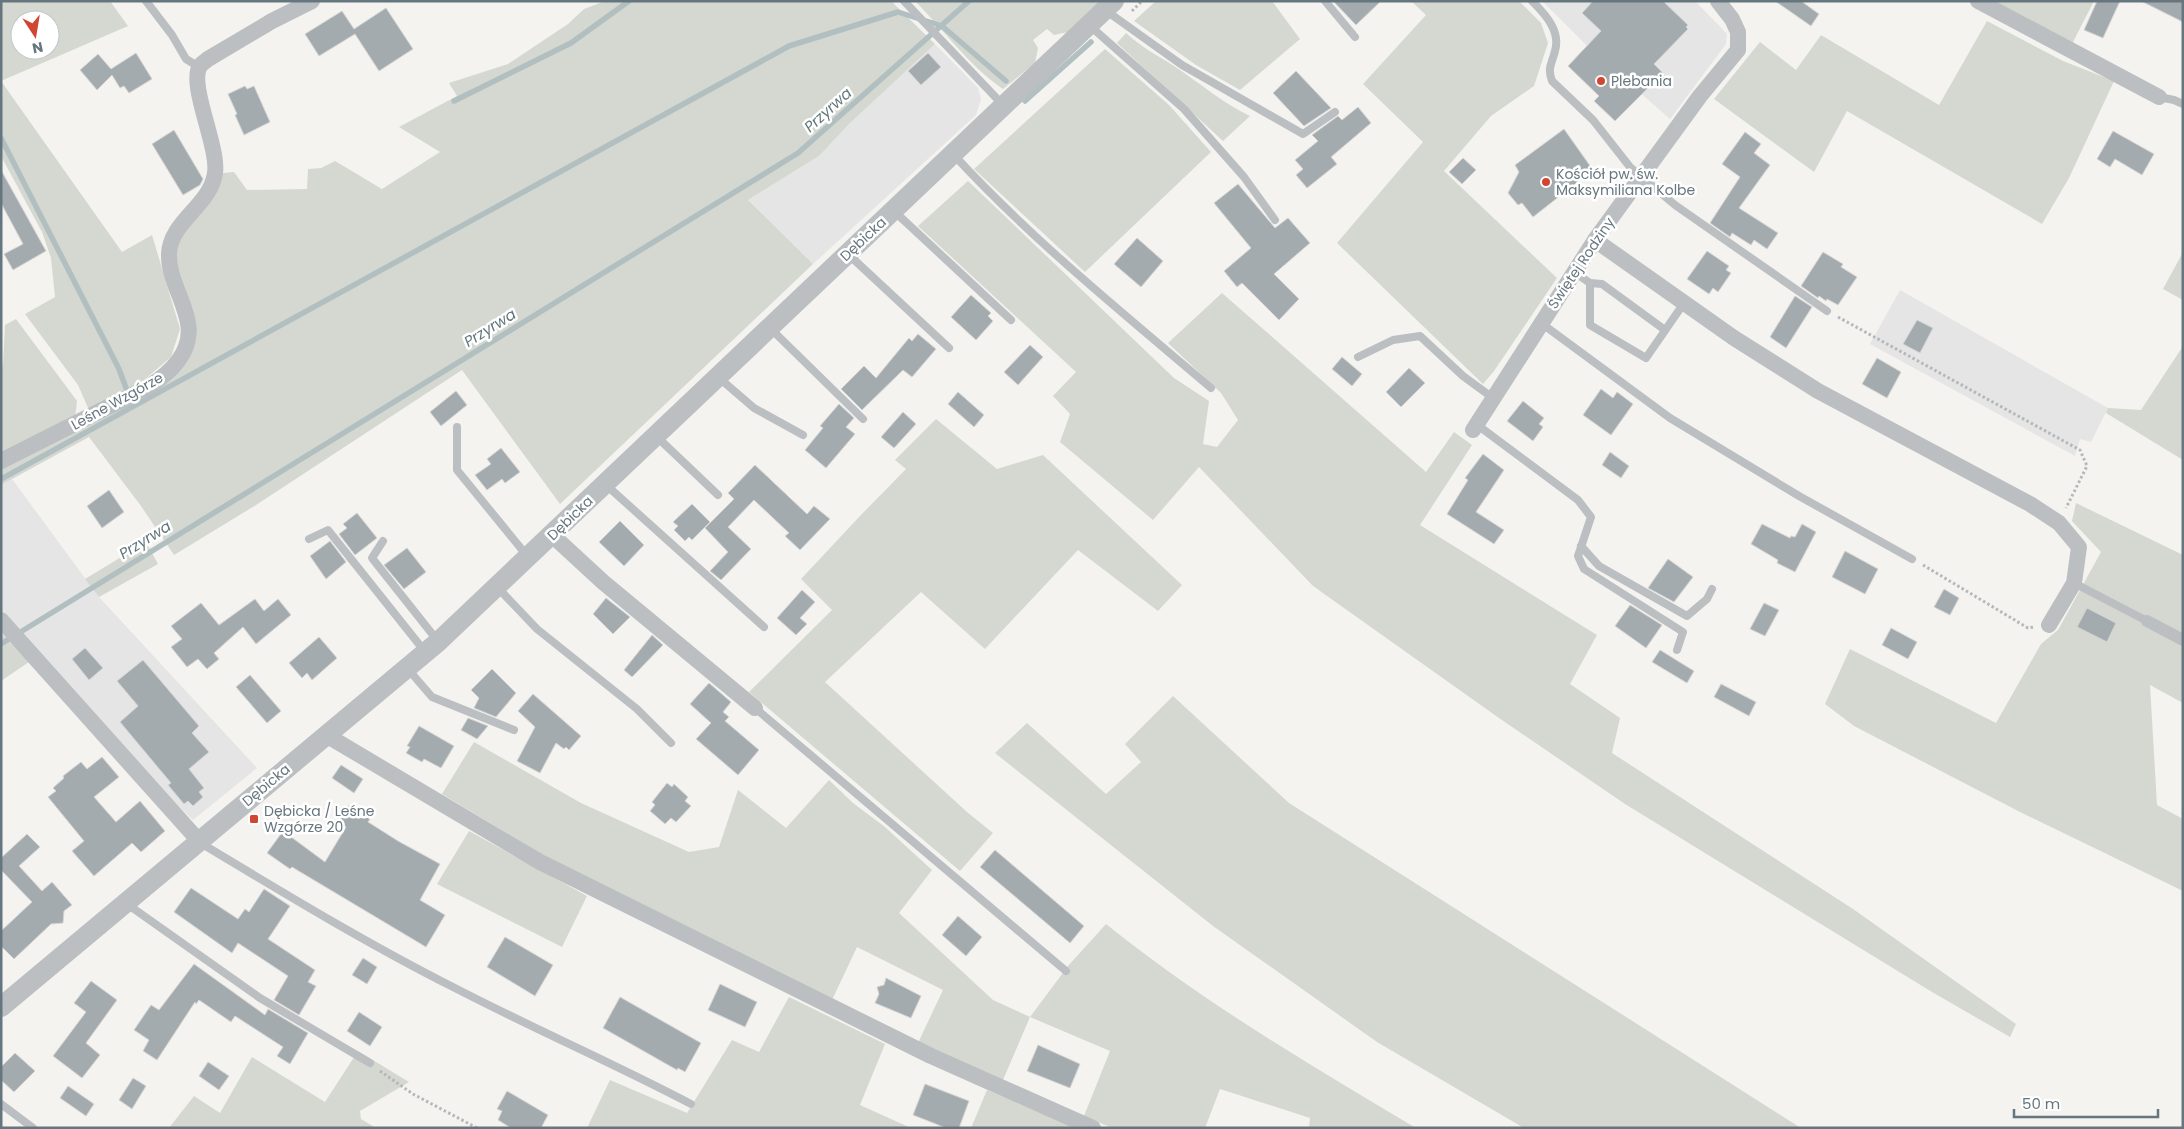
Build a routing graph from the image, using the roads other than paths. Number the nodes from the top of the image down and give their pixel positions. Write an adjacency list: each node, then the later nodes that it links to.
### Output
1 (146, 1): 11 (lane)
2 (312, 1): 11 (street)
3 (904, 1): 14 (lane)
4 (1325, 1): 10 (lane)
5 (1532, 1): 17 (lane)
6 (1718, 1): 17 (street, Świętej Rodziny)
7 (1978, 1): 12 (street)
8 (1110, 5): 9 (street, Dębicka); 15 (lane)
9 (1089, 25): 14 (street, Dębicka); 19 (lane)
10 (1355, 37)
11 (199, 67): 40 (street, Leśne Wzgórze)
12 (2159, 97): 13 (lane)
13 (2183, 104)
14 (1004, 106): 16 (street, Dębicka)
15 (1335, 112)
16 (952, 154): 18 (street, Dębicka); 33 (lane)
17 (1643, 176): 20 (street, Świętej Rodziny); 25 (lane)
18 (893, 210): 21 (street, Dębicka); 26 (lane)
19 (1275, 220)
20 (1595, 240): 22 (street, Świętej Rodziny); 24 (street)
21 (848, 253): 28 (street, Dębicka); 30 (lane)
22 (1574, 272): 23 (lane); 27 (street, Świętej Rodziny)
23 (1590, 283): 29 (lane); 29 (lane)
24 (1684, 303): 29 (lane); 49 (street)
25 (1828, 311)
26 (1011, 320)
27 (1541, 323): 34 (street, Świętej Rodziny); 48 (lane)
28 (770, 327): 32 (street, Dębicka); 35 (lane)
29 (1665, 330)
30 (949, 348)
31 (1358, 358): 34 (lane)
32 (718, 377): 38 (lane); 39 (street, Dębicka)
33 (1211, 388)
34 (1493, 398): 37 (street, Świętej Rodziny)
35 (863, 419)
36 (457, 427): 47 (lane)
37 (1474, 427): 46 (lane)
38 (803, 435)
39 (657, 437): 41 (street, Dębicka); 42 (lane)
40 (1, 461)
41 (605, 484): 43 (street, Dębicka); 55 (lane)
42 (718, 495)
43 (552, 535): 47 (street, Dębicka); 60 (street)
44 (309, 539): 57 (lane)
45 (383, 541): 57 (lane)
46 (1581, 546): 51 (lane); 58 (lane)
47 (528, 557): 50 (street, Dębicka)
48 (1912, 559)
49 (2074, 583): 52 (lane); 54 (street)
50 (497, 587): 57 (street, Dębicka); 63 (lane)
51 (1712, 589)
52 (2147, 621): 56 (street)
53 (4, 624): 64 (street)
54 (2050, 625)
55 (764, 627)
56 (2183, 640)
57 (432, 647): 59 (street, Dębicka)
58 (1677, 650)
59 (407, 668): 61 (lane); 62 (street, Dębicka)
60 (755, 708): 66 (lane)
61 (514, 730)
62 (326, 735): 64 (street, Dębicka); 72 (street)
63 (671, 744)
64 (199, 841): 65 (street, Dębicka); 70 (lane)
65 (125, 903): 67 (street, Dębicka); 68 (lane)
66 (1066, 971)
67 (1, 1007)
68 (370, 1063)
69 (1, 1104): 71 (lane)
70 (691, 1104)
71 (33, 1128)
72 (1093, 1128)

